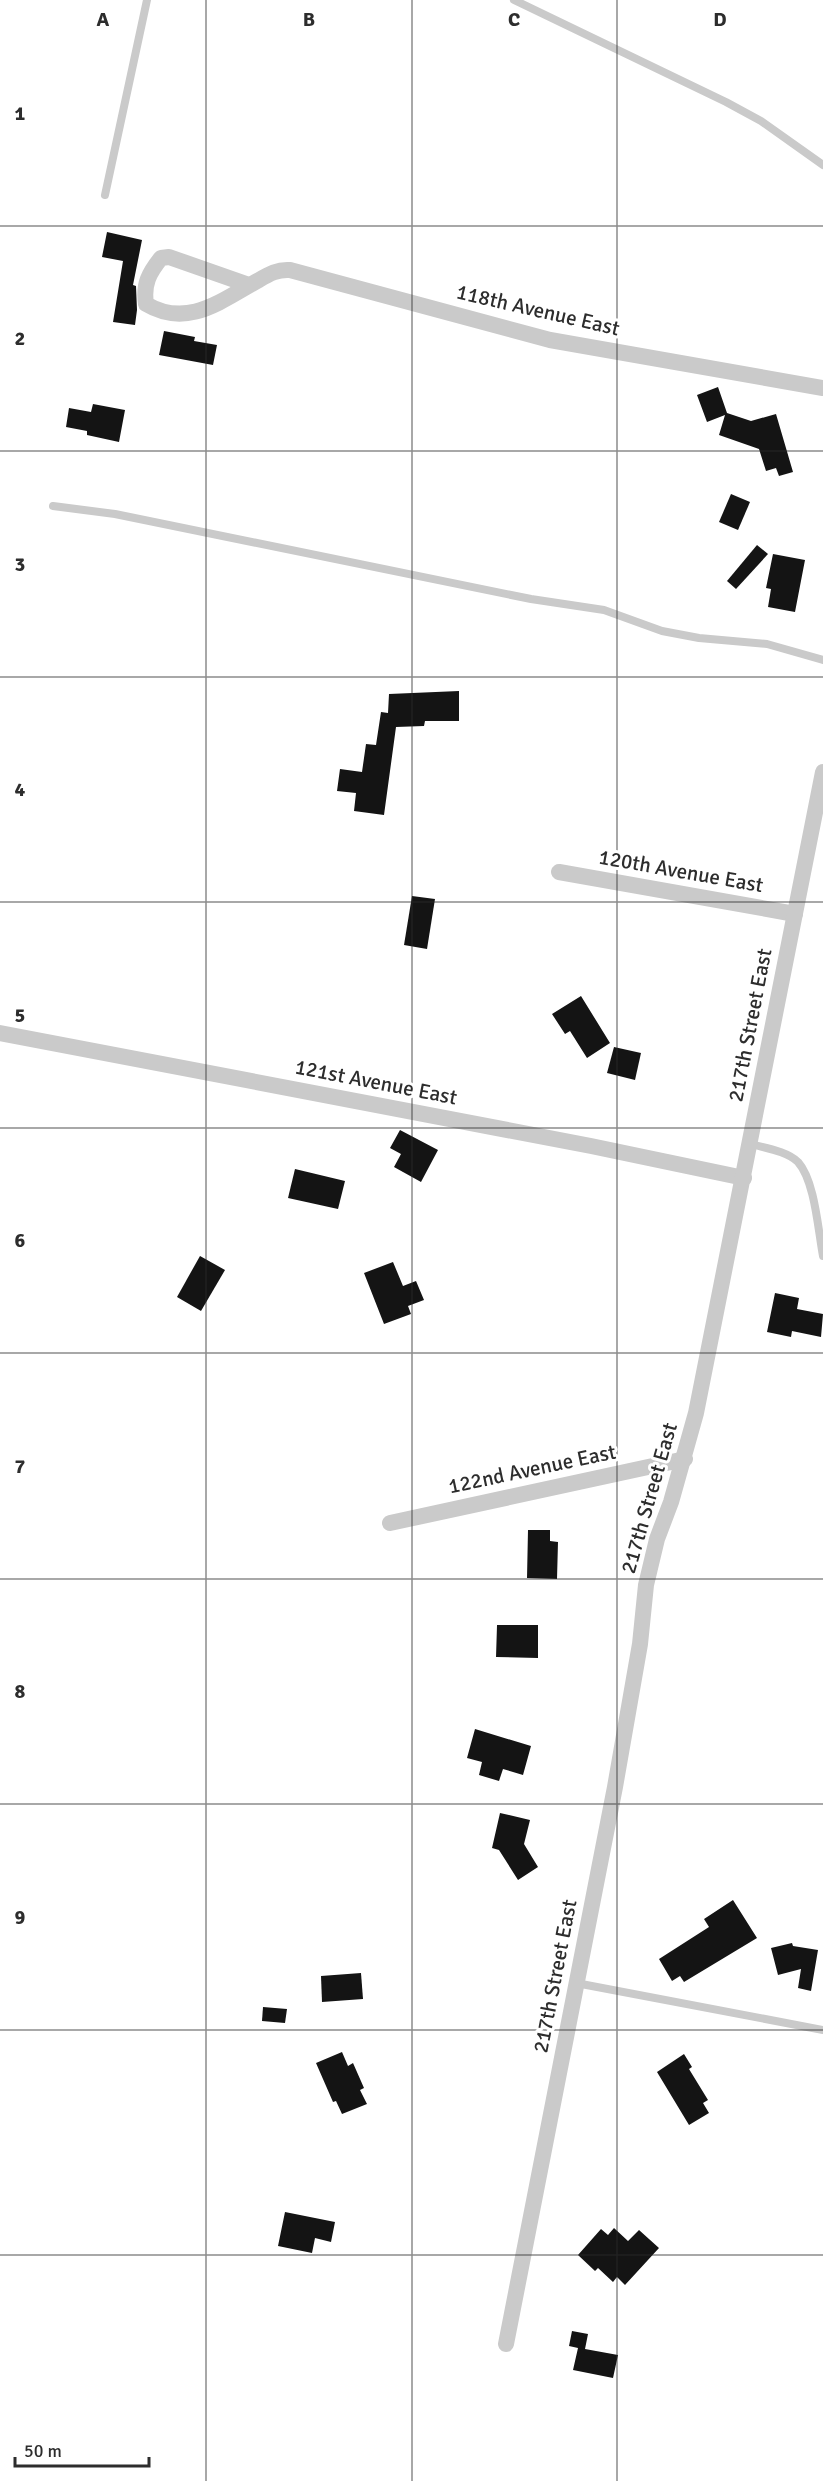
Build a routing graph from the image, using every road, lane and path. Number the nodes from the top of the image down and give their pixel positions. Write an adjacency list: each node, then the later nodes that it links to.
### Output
1 (147, 0): 4 (lane)
2 (514, 0): 3 (lane)
3 (823, 165)
4 (105, 195)
5 (249, 285): 5 (street, 118th Avenue East); 6 (street, 118th Avenue East)
6 (823, 388)
7 (54, 506): 8 (lane)
8 (823, 660)
9 (823, 772): 11 (street, 217th Street East)
10 (559, 872): 11 (street, 120th Avenue East)
11 (795, 914): 13 (street, 217th Street East)
12 (0, 1034): 14 (street, 121st Avenue East)
13 (751, 1144): 14 (street, 217th Street East); 15 (lane)
14 (744, 1178): 16 (street, 217th Street East)
15 (823, 1256)
16 (685, 1459): 17 (street, 122nd Avenue East); 18 (street, 217th Street East)
17 (390, 1523)
18 (576, 1983): 19 (lane); 20 (street, 217th Street East)
19 (823, 2030)
20 (506, 2344)

